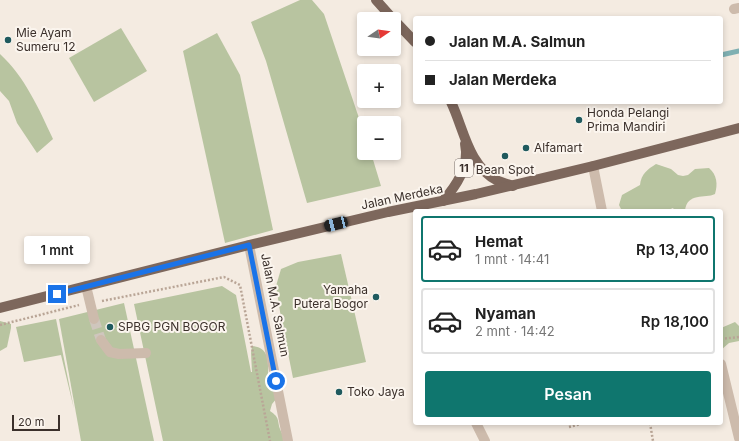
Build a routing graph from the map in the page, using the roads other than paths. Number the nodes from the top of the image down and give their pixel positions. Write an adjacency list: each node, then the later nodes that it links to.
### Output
1 (376, 0): 2 (main road)
2 (387, 12)
3 (401, 27): 4 (main road)
4 (413, 40)
5 (452, 104): 7 (main road, 11)
6 (739, 128): 8 (main road, Jalan Merdeka)
7 (461, 129): 9 (main road); 10 (main road, 11)
8 (593, 166): 9 (main road, Jalan Merdeka); 14 (street)
9 (513, 186): 10 (main road, Jalan Merdeka)
10 (443, 201): 11 (main road, Jalan Merdeka)
11 (430, 207): 12 (main road, Jalan Merdeka)
12 (413, 209)
13 (413, 209): 15 (main road, Jalan Merdeka)
14 (602, 209)
15 (249, 245): 16 (main road, Jalan Merdeka); 24 (street, Jalan M.A. Salmun)
16 (86, 286): 17 (main road, Jalan Merdeka); 18 (street)
17 (0, 308)
18 (94, 319)
19 (101, 340): 20 (street)
20 (146, 353)
21 (723, 372): 23 (street)
22 (477, 425): 25 (street)
23 (739, 438)
24 (288, 441)
25 (485, 441)

